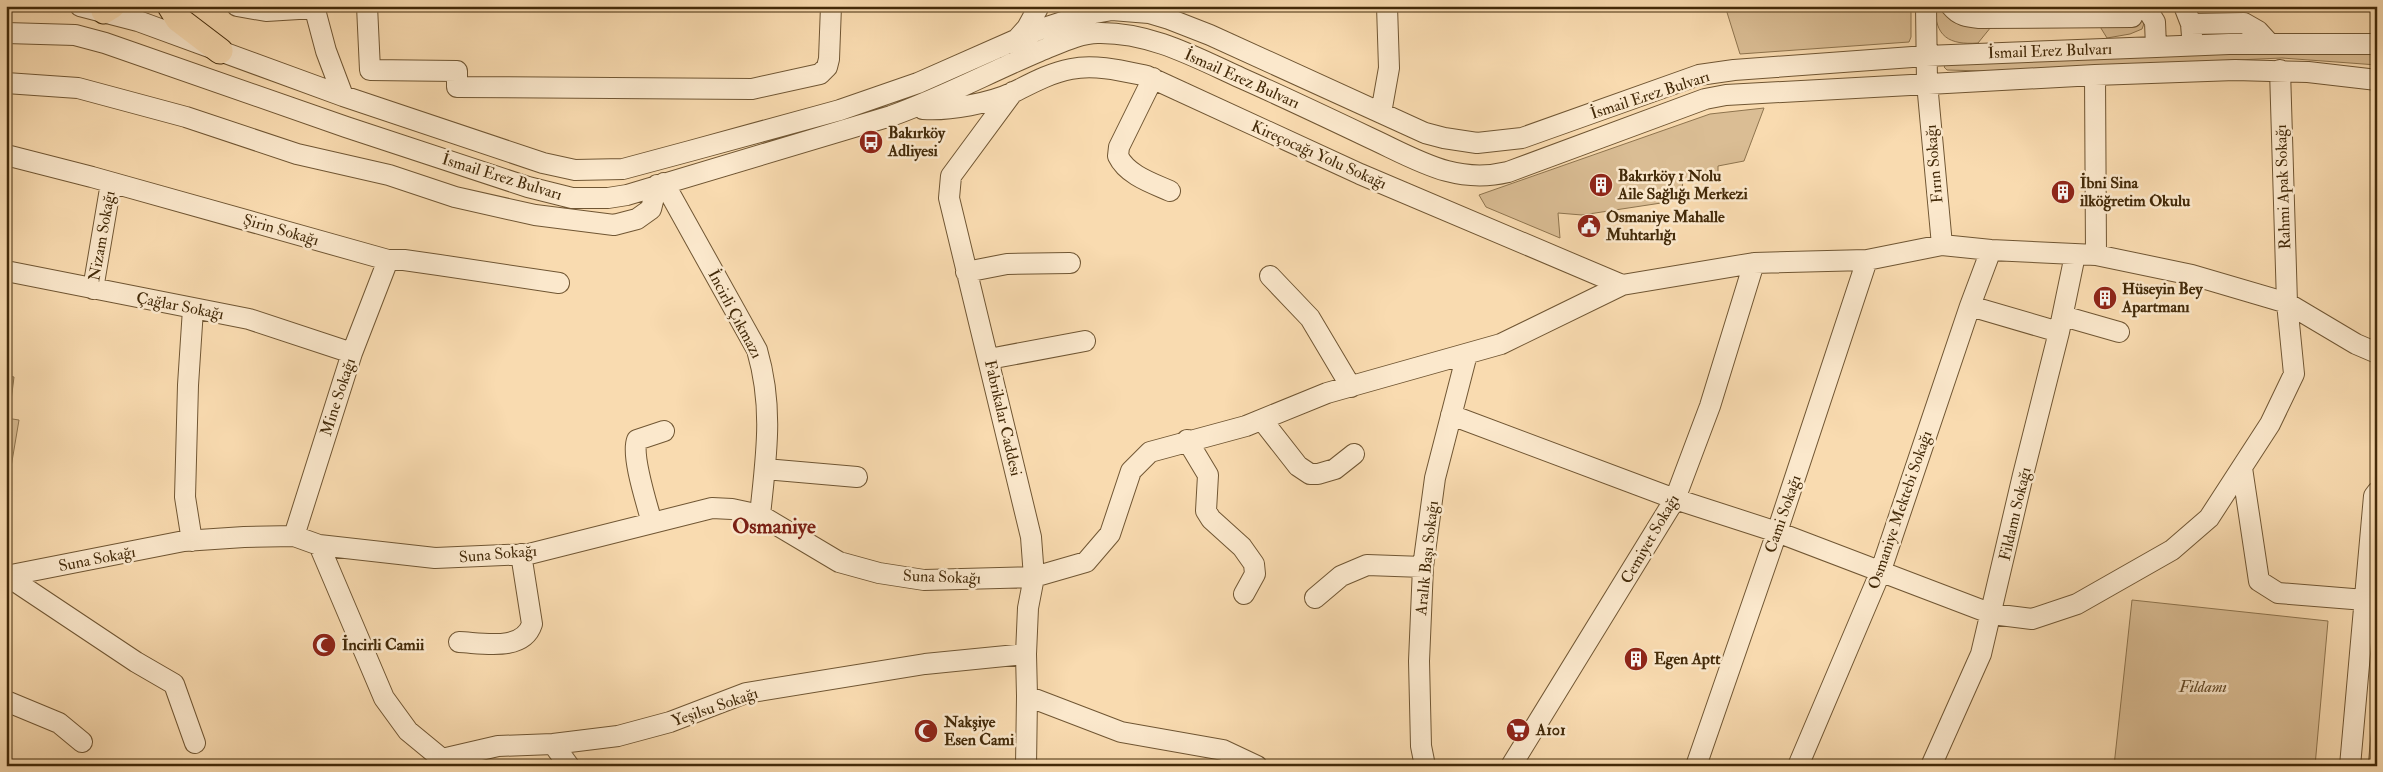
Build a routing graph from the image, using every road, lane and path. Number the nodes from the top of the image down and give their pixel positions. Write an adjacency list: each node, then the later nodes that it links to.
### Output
1 (80, 6): 12 (street, İsmail Erez Bulvarı)
2 (170, 6): 24 (main road)
3 (237, 6): 11 (street)
4 (367, 6): 5 (street)
5 (831, 6)
6 (1039, 6): 19 (street)
7 (1130, 6): 14 (street)
8 (1387, 6): 37 (street)
9 (1926, 6): 25 (street, Fırın Sokağı)
10 (1951, 6): 13 (street)
11 (315, 7): 35 (street)
12 (108, 9): 18 (street); 24 (street, İsmail Erez Bulvarı)
13 (2139, 12): 23 (street)
14 (1149, 13): 16 (street, İsmail Erez Bulvarı); 37 (street, İsmail Erez Bulvarı)
15 (2187, 15): 20 (street); 22 (street)
16 (1071, 17): 19 (street, İsmail Erez Bulvarı); 33 (street, İsmail Erez Bulvarı); 36 (street, İsmail Erez Bulvarı)
17 (6, 33): 18 (street, İsmail Erez Bulvarı)
18 (75, 35): 40 (street, İsmail Erez Bulvarı)
19 (1018, 38): 35 (street, İsmail Erez Bulvarı)
20 (2269, 43): 21 (street, İsmail Erez Bulvarı); 22 (street, İsmail Erez Bulvarı)
21 (2377, 44)
22 (2192, 45): 23 (street, İsmail Erez Bulvarı)
23 (2156, 46): 25 (street, İsmail Erez Bulvarı)
24 (220, 52): 35 (street, İsmail Erez Bulvarı)
25 (1926, 56): 33 (street, Fırın Sokağı); 37 (street, İsmail Erez Bulvarı)
26 (2280, 70): 27 (street, İsmail Erez Bulvarı); 29 (street, İsmail Erez Bulvarı); 56 (street, Rahmi Apak Sokağı)
27 (2095, 75): 33 (street, İsmail Erez Bulvarı); 45 (street)
28 (2377, 76): 29 (street)
29 (2347, 77): 31 (street)
30 (1153, 78): 34 (street, Kireçocağı Yolu Sokağı); 41 (street); 54 (street, Kireçocağı Yolu Sokağı)
31 (2377, 80)
32 (6, 83): 40 (street)
33 (1927, 83): 42 (street, Fırın Sokağı)
34 (1013, 92): 36 (street, Kireçocağı Yolu Sokağı); 51 (street, Fabrikalar Caddesi)
35 (343, 96)
36 (912, 109): 40 (street, İsmail Erez Bulvarı)
37 (1382, 113)
38 (6, 155): 39 (street, Şirin Sokağı)
39 (111, 183): 46 (street, Şirin Sokağı); 55 (street, Nizam Sokağı)
40 (660, 184): 73 (street, İncirli Çıkmazı)
41 (1170, 191)
42 (1942, 245): 43 (street, Suna Sokağı); 47 (street, Suna Sokağı)
43 (1991, 250): 44 (street, Suna Sokağı); 57 (street, Osmaniye Mektebi Sokağı)
44 (2075, 255): 45 (street, Suna Sokağı); 59 (street, Fildamı Sokağı)
45 (2096, 255): 56 (street, Suna Sokağı)
46 (388, 260): 53 (street, Şirin Sokağı); 63 (street, Mine Sokağı)
47 (1867, 260): 49 (street, Suna Sokağı); 79 (street, Cami Sokağı)
48 (1070, 262): 51 (street)
49 (1754, 263): 54 (street, Suna Sokağı); 76 (street, Cemiyet Sokağı)
50 (6, 271): 55 (street, Çağlar Sokağı)
51 (966, 272): 65 (street, Fabrikalar Caddesi)
52 (1270, 276): 66 (street)
53 (559, 283)
54 (1622, 285): 64 (street, Suna Sokağı)
55 (93, 289): 58 (street, Çağlar Sokağı)
56 (2287, 303): 62 (street, Suna Sokağı); 72 (street, Rahmi Apak Sokağı)
57 (1970, 306): 59 (street); 85 (street, Osmaniye Mektebi Sokağı)
58 (193, 309): 63 (street, Çağlar Sokağı); 81 (street)
59 (2061, 324): 60 (street); 91 (street, Fildamı Sokağı)
60 (2119, 332)
61 (1085, 342): 65 (street)
62 (2377, 352)
63 (352, 353): 80 (street, Mine Sokağı)
64 (1467, 354): 66 (street, Suna Sokağı); 67 (street, Aralık Başı Sokağı)
65 (989, 359): 87 (street, Fabrikalar Caddesi)
66 (1351, 387): 68 (street, Suna Sokağı)
67 (1451, 415): 76 (street, Rahmi Apak Sokağı); 84 (street, Aralık Başı Sokağı)
68 (1262, 420): 70 (street, Suna Sokağı); 71 (street)
69 (664, 431): 78 (street)
70 (1188, 440): 87 (street, Suna Sokağı); 88 (street)
71 (1354, 454)
72 (2242, 468): 90 (street); 91 (street, Rahmi Apak Sokağı)
73 (765, 470): 74 (street); 77 (street, İncirli Çıkmazı)
74 (857, 477)
75 (2377, 492): 90 (street)
76 (1675, 499): 79 (street, Rahmi Apak Sokağı); 104 (street, Cemiyet Sokağı)
77 (760, 515): 78 (street, Suna Sokağı); 87 (street, Suna Sokağı)
78 (652, 523): 83 (street, Suna Sokağı)
79 (1777, 532): 85 (street, Rahmi Apak Sokağı); 105 (street, Cami Sokağı)
80 (294, 536): 81 (street, Suna Sokağı); 82 (street, Suna Sokağı)
81 (192, 541): 86 (street, Suna Sokağı)
82 (319, 545): 83 (street, Suna Sokağı); 99 (street)
83 (522, 554): 92 (street)
84 (1423, 567): 89 (street); 103 (street, Aralık Başı Sokağı)
85 (1880, 572): 91 (street, Rahmi Apak Sokağı); 106 (street, Osmaniye Mektebi Sokağı)
86 (7, 576): 97 (street)
87 (1034, 577): 93 (street, Fabrikalar Caddesi)
88 (1244, 594)
89 (1315, 598)
90 (2365, 600): 108 (street)
91 (1992, 614): 107 (street, Fildamı Sokağı)
92 (460, 642)
93 (1026, 654): 94 (street, Fabrikalar Caddesi); 98 (street, Yeşilsu Sokağı)
94 (1027, 696): 100 (street); 102 (street, Fabrikalar Caddesi)
95 (6, 701): 96 (street)
96 (82, 742)
97 (195, 743)
98 (553, 744): 99 (street, Yeşilsu Sokağı); 101 (street)
99 (441, 762)
100 (1246, 764)
101 (569, 766)
102 (1026, 766)
103 (1425, 766)
104 (1511, 766)
105 (1696, 766)
106 (1798, 766)
107 (1932, 766)
108 (2350, 766)

